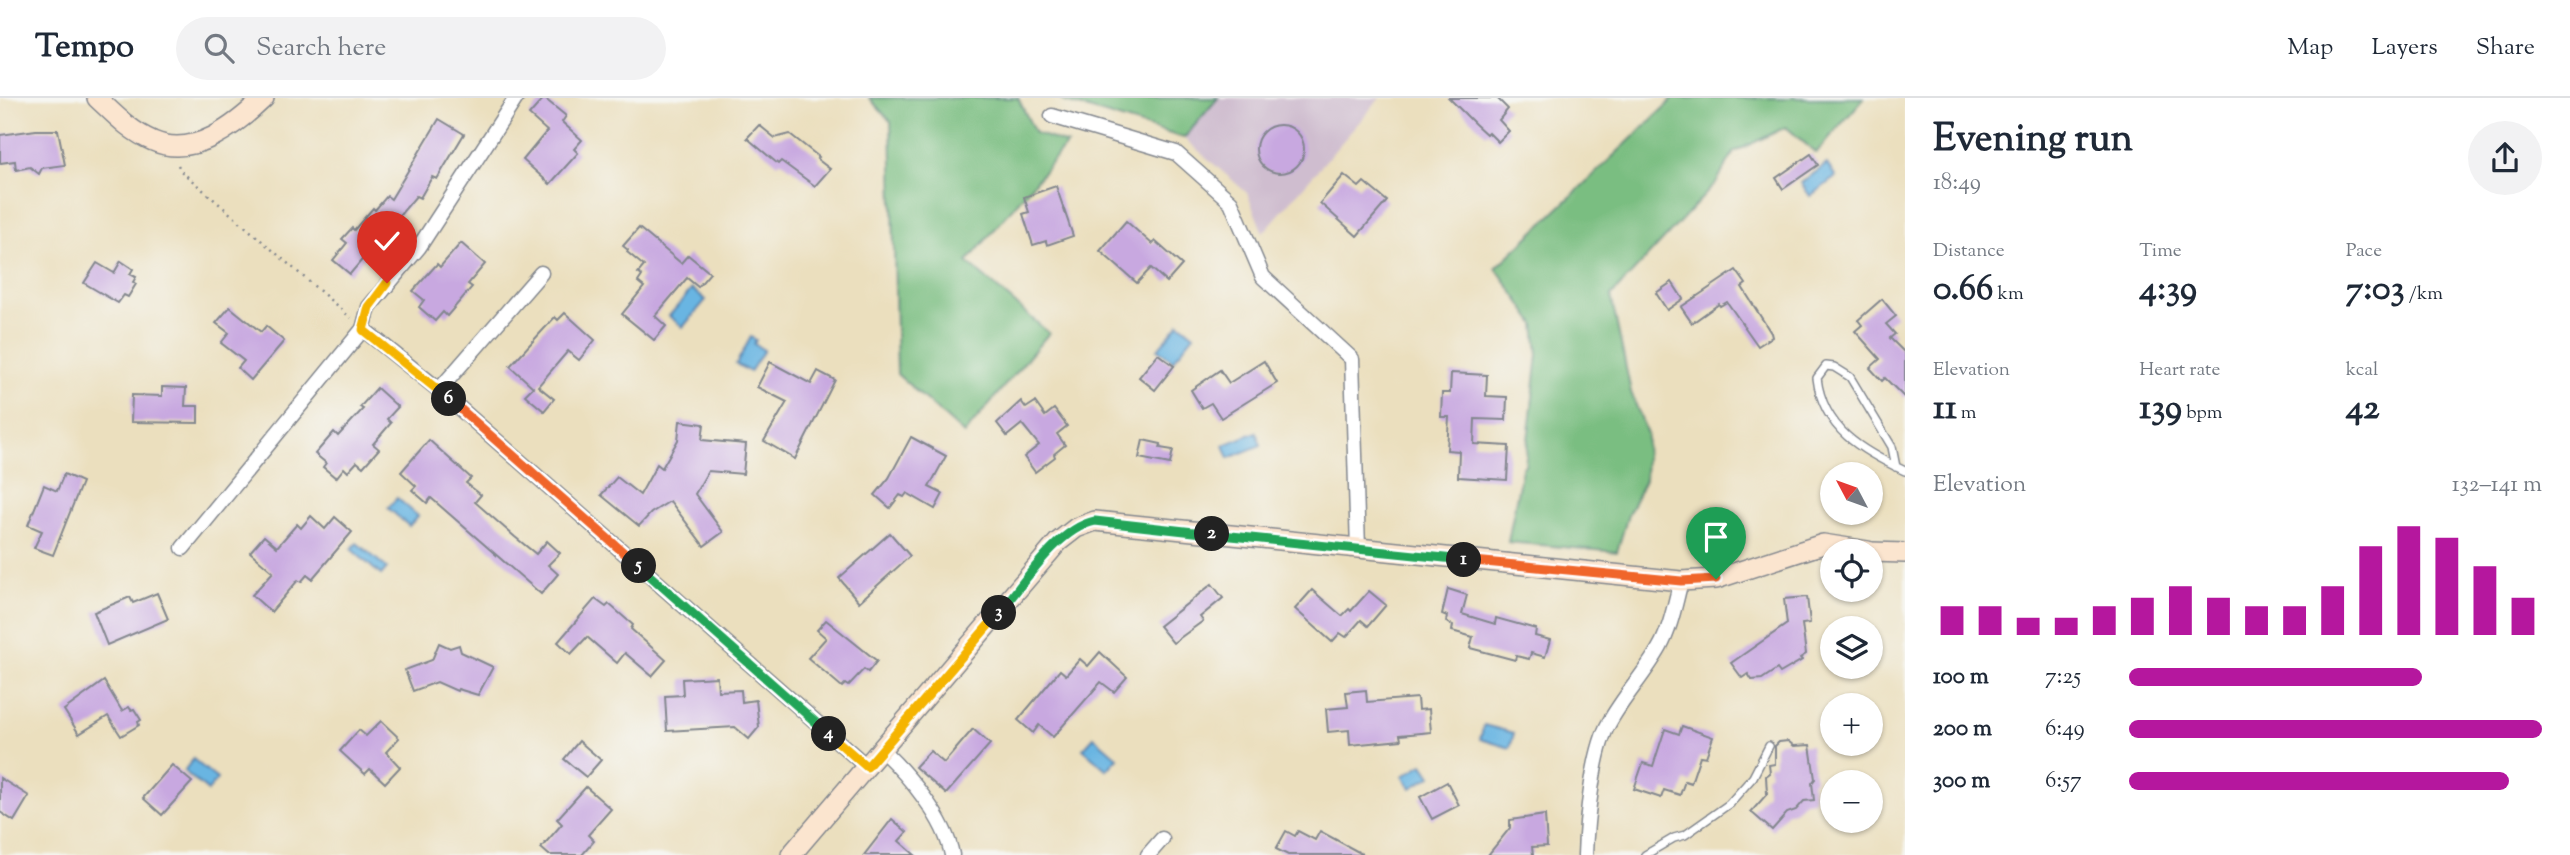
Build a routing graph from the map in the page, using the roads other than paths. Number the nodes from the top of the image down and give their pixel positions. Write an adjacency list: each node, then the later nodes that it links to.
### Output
1 (97, 98): 2 (street)
2 (264, 98)
3 (516, 98): 6 (street)
4 (1052, 116): 12 (street)
5 (541, 273): 7 (street)
6 (363, 330): 7 (street); 11 (street)
7 (439, 390): 18 (street)
8 (1896, 467): 8 (lane); 9 (lane)
9 (1905, 471)
10 (1820, 545): 15 (street)
11 (183, 548)
12 (1358, 549): 15 (street); 17 (street)
13 (1883, 553): 14 (street)
14 (1905, 553)
15 (1681, 581): 23 (street)
16 (1769, 746): 24 (lane)
17 (882, 750): 18 (street); 21 (street)
18 (867, 767): 20 (street)
19 (1162, 839): 22 (street)
20 (791, 855)
21 (952, 855)
22 (1148, 855)
23 (1584, 855)
24 (1645, 855)

